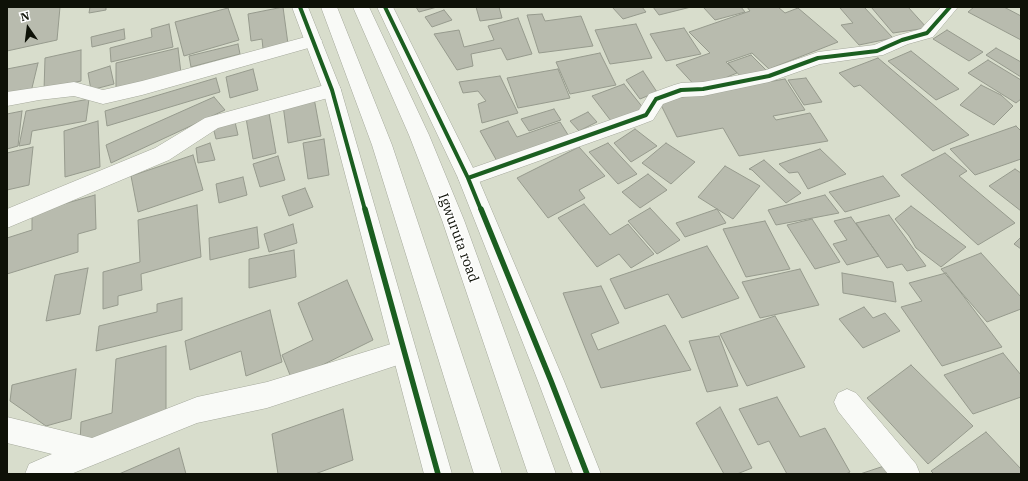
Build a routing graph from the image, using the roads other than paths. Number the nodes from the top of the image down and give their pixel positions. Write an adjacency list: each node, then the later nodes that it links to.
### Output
1 (300, 7): 6 (street)
2 (329, 7): 17 (street)
3 (361, 7): 18 (street, Igwuruta road)
4 (385, 7): 9 (street)
5 (950, 7): 9 (street)
6 (313, 41): 7 (street); 8 (street)
7 (332, 90): 10 (street); 11 (street)
8 (7, 99)
9 (468, 178): 19 (street)
10 (7, 219)
11 (404, 352): 14 (street); 16 (street)
12 (847, 402): 20 (street)
13 (7, 430): 14 (street)
14 (92, 451): 15 (street)
15 (39, 474)
16 (438, 474)
17 (488, 474)
18 (542, 474)
19 (587, 474)
20 (906, 474)

